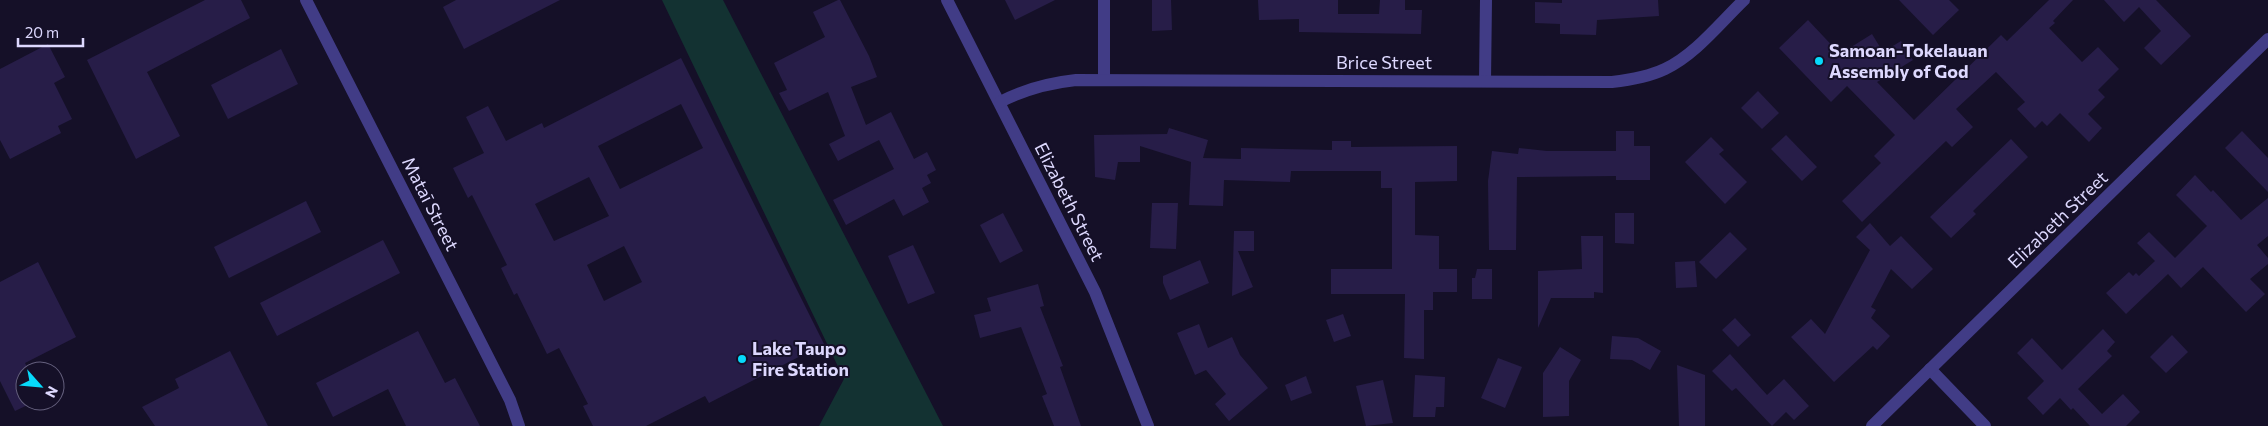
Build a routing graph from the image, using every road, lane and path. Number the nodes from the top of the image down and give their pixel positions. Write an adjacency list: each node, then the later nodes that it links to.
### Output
1 (306, 0): 11 (street, Mataī Street)
2 (947, 0): 9 (street, Elizabeth Street)
3 (1104, 0): 7 (street)
4 (1486, 0): 8 (street)
5 (1744, 0): 8 (street, Brice Street)
6 (2268, 39): 10 (street, Elizabeth Street)
7 (1104, 79): 8 (street, Brice Street); 9 (street, Brice Street)
8 (1485, 81)
9 (1000, 102): 12 (street, Elizabeth Street)
10 (1930, 369): 13 (street, Elizabeth Street); 14 (street)
11 (519, 426)
12 (1148, 426)
13 (1872, 426)
14 (1985, 426)

